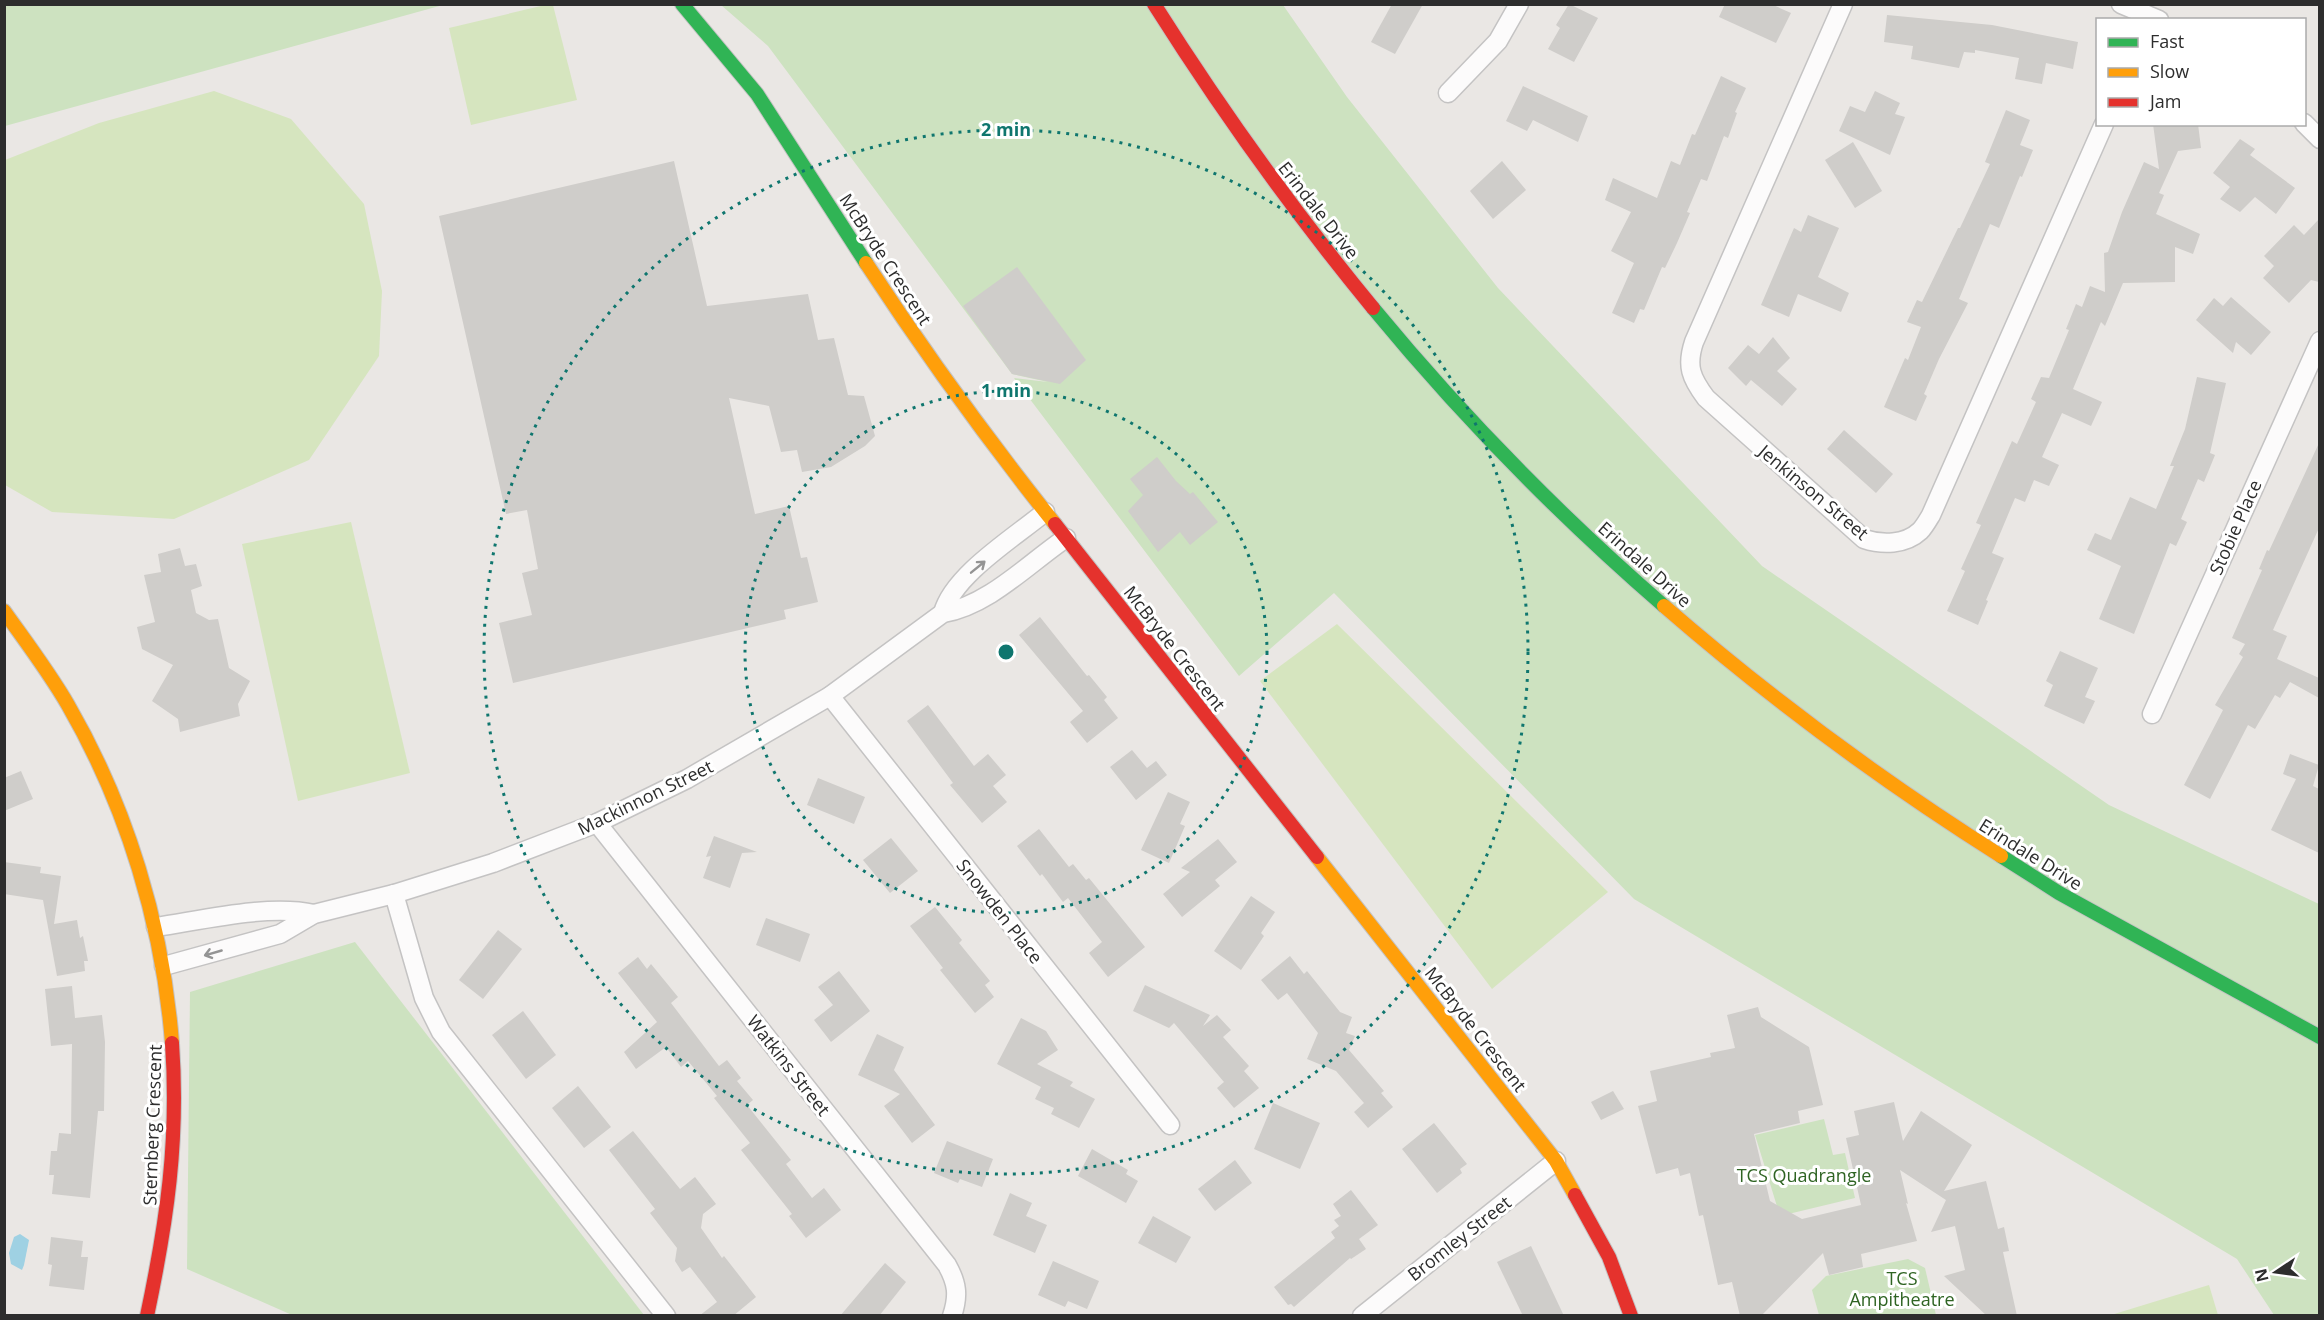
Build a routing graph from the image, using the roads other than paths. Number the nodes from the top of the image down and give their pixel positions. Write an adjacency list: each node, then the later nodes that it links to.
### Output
1 (682, 4): 12 (street, McBryde Crescent)
2 (1154, 4): 23 (street, Erindale Drive)
3 (1519, 4): 7 (street)
4 (1843, 4): 9 (street, Jenkinson Street)
5 (2121, 4): 6 (street)
6 (2154, 18)
7 (1448, 93)
8 (2306, 125): 10 (street)
9 (2103, 126)
10 (2319, 139)
11 (2319, 342): 17 (street, Stobie Place)
12 (1046, 512): 13 (street, McBryde Crescent); 15 (street, Mackinnon Street, one-way to 12)
13 (1066, 538): 15 (street, Mackinnon Street); 27 (street, McBryde Crescent)
14 (4, 612): 21 (street, Sternberg Crescent)
15 (943, 613): 16 (street, Mackinnon Street)
16 (830, 696): 18 (street, Mackinnon Street); 26 (street, Snowden Place)
17 (2152, 714)
18 (597, 823): 19 (street, Mackinnon Street); 30 (street, Watkins Street)
19 (394, 894): 20 (street, Mackinnon Street); 29 (street)
20 (314, 914): 21 (street, Mackinnon Street); 22 (street, Mackinnon Street, one-way to 22)
21 (156, 927): 22 (street, Sternberg Crescent)
22 (164, 966): 28 (street, Sternberg Crescent)
23 (2251, 998): 24 (street, Erindale Drive); 25 (street, Erindale Drive)
24 (2319, 1021)
25 (2319, 1037)
26 (1170, 1125)
27 (1556, 1161): 31 (street, Bromley Street); 32 (street, McBryde Crescent)
28 (147, 1316)
29 (666, 1316)
30 (952, 1316)
31 (1362, 1316)
32 (1631, 1316)

